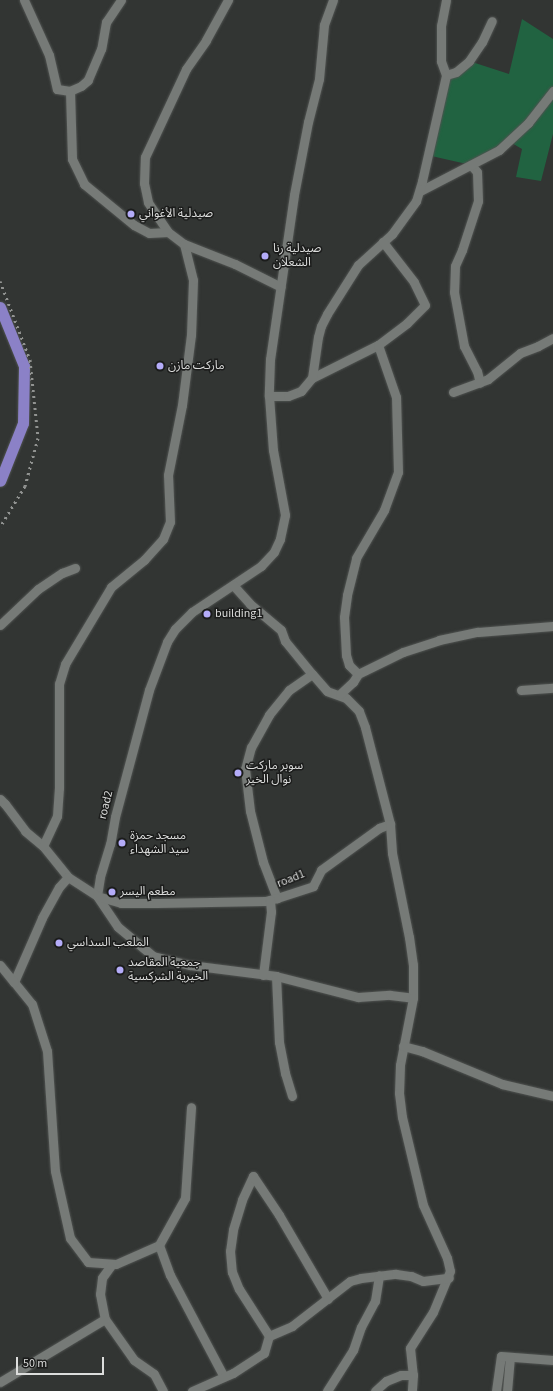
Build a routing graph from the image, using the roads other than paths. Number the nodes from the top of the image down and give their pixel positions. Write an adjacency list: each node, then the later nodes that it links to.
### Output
1 (24, 0): 8 (street)
2 (121, 0): 8 (street)
3 (228, 0): 12 (street)
4 (333, 0): 15 (street, road2)
5 (446, 0): 7 (street)
6 (492, 21): 7 (street)
7 (446, 75): 11 (street)
8 (70, 91): 12 (street)
9 (553, 91): 10 (street)
10 (471, 165): 11 (street); 20 (street)
11 (420, 191): 13 (street)
12 (168, 232): 14 (street)
13 (383, 242): 18 (street); 19 (street)
14 (184, 244): 15 (street); 35 (street)
15 (280, 287): 22 (street, road2)
16 (0, 307): 23 (main road)
17 (553, 338): 20 (street)
18 (378, 346): 19 (street); 29 (street)
19 (312, 378): 22 (street)
20 (480, 383): 21 (street)
21 (453, 392)
22 (269, 396): 25 (street, road2)
23 (0, 481)
24 (75, 568): 26 (street)
25 (233, 585): 28 (street); 37 (street, road2)
26 (0, 625)
27 (553, 626): 29 (street)
28 (312, 674): 32 (street); 38 (street, road1)
29 (358, 674): 32 (street)
30 (553, 688): 31 (street)
31 (520, 690)
32 (340, 694): 34 (street)
33 (0, 799): 35 (street)
34 (390, 824): 38 (street, road1); 43 (street)
35 (43, 846): 36 (street)
36 (68, 877): 37 (street); 42 (street)
37 (97, 896): 38 (street); 40 (street)
38 (274, 899): 40 (street)
39 (0, 965): 42 (street)
40 (263, 975): 41 (street)
41 (276, 976): 43 (street); 45 (street)
42 (14, 982): 49 (street)
43 (413, 998): 44 (street)
44 (403, 1046): 46 (street); 51 (street)
45 (292, 1096)
46 (553, 1096)
47 (191, 1107): 48 (street)
48 (159, 1245): 49 (street); 58 (street)
49 (112, 1264): 53 (street)
50 (379, 1275): 51 (street); 52 (street); 62 (street)
51 (449, 1278): 57 (street)
52 (328, 1298): 54 (street); 54 (street)
53 (106, 1319): 59 (street); 60 (street)
54 (268, 1336): 58 (street)
55 (510, 1357): 56 (street); 65 (street); 66 (street)
56 (553, 1360)
57 (413, 1375): 63 (street); 64 (street)
58 (224, 1377): 61 (street)
59 (0, 1382)
60 (162, 1391)
61 (192, 1391)
62 (327, 1391)
63 (374, 1391)
64 (412, 1391)
65 (496, 1391)
66 (507, 1391)

